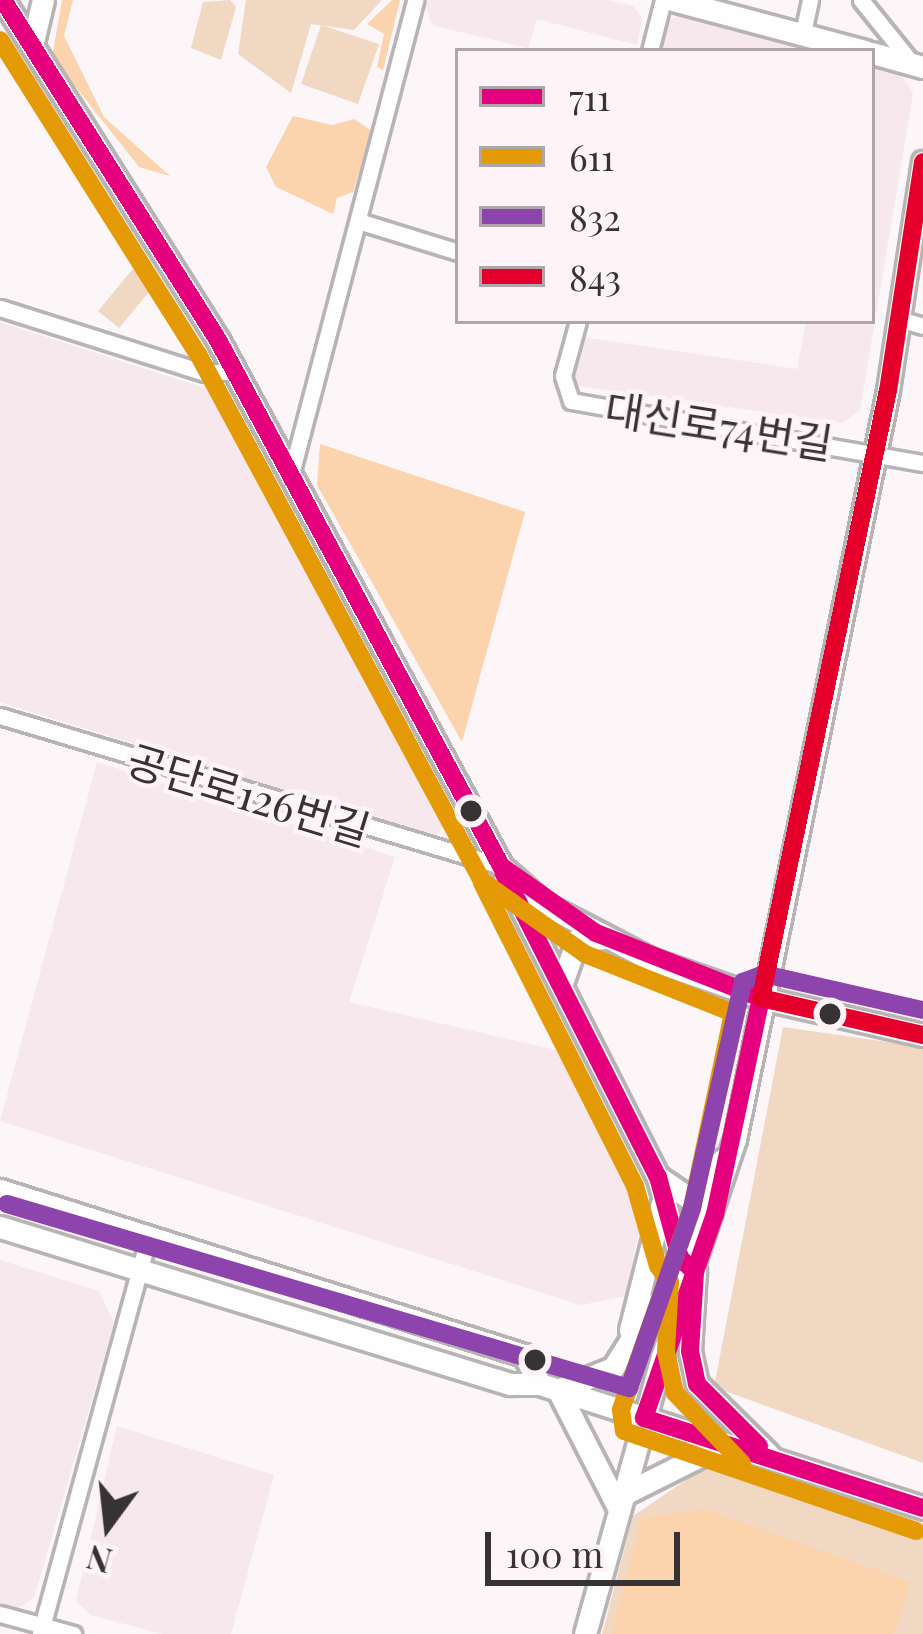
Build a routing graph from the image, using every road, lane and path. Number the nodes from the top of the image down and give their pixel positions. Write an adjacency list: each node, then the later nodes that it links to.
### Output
1 (43, 0): 9 (street)
2 (416, 0): 15 (street)
3 (663, 0): 10 (street)
4 (673, 0): 8 (street)
5 (810, 0): 8 (street)
6 (861, 0): 13 (street)
7 (10, 11): 9 (street)
8 (803, 33): 11 (street)
9 (32, 46): 21 (street)
10 (651, 48)
11 (855, 48)
12 (875, 54): 13 (street)
13 (918, 66)
14 (923, 162): 18 (street)
15 (358, 221): 16 (street); 24 (street)
16 (455, 251)
17 (0, 308): 21 (street)
18 (899, 319): 20 (street); 22 (street)
19 (577, 324): 22 (street, 대신로74번길)
20 (923, 326)
21 (235, 371): 24 (street)
22 (875, 450): 23 (street, 대신로74번길); 29 (street)
23 (923, 463)
24 (291, 474): 26 (street)
25 (0, 716): 26 (street, 공단로126번길)
26 (501, 866): 27 (street); 28 (street)
27 (608, 938): 28 (street); 29 (street)
28 (561, 986): 32 (street)
29 (761, 998): 30 (street); 31 (street)
30 (923, 1035)
31 (735, 1138): 32 (street); 38 (street)
32 (658, 1177): 34 (street)
33 (0, 1190): 36 (street)
34 (662, 1202): 38 (street); 39 (street)
35 (0, 1227): 37 (street)
36 (149, 1235): 37 (street); 40 (street)
37 (141, 1267): 40 (street); 47 (street)
38 (694, 1273): 39 (street); 41 (street); 43 (street)
39 (625, 1353): 40 (street)
40 (549, 1387): 41 (street); 44 (street)
41 (644, 1418): 42 (street); 44 (street)
42 (724, 1444): 43 (street); 44 (street)
43 (777, 1461): 45 (street)
44 (622, 1501): 49 (street)
45 (923, 1508)
46 (0, 1614): 47 (street)
47 (41, 1630): 48 (street)
48 (73, 1634)
49 (585, 1634)

